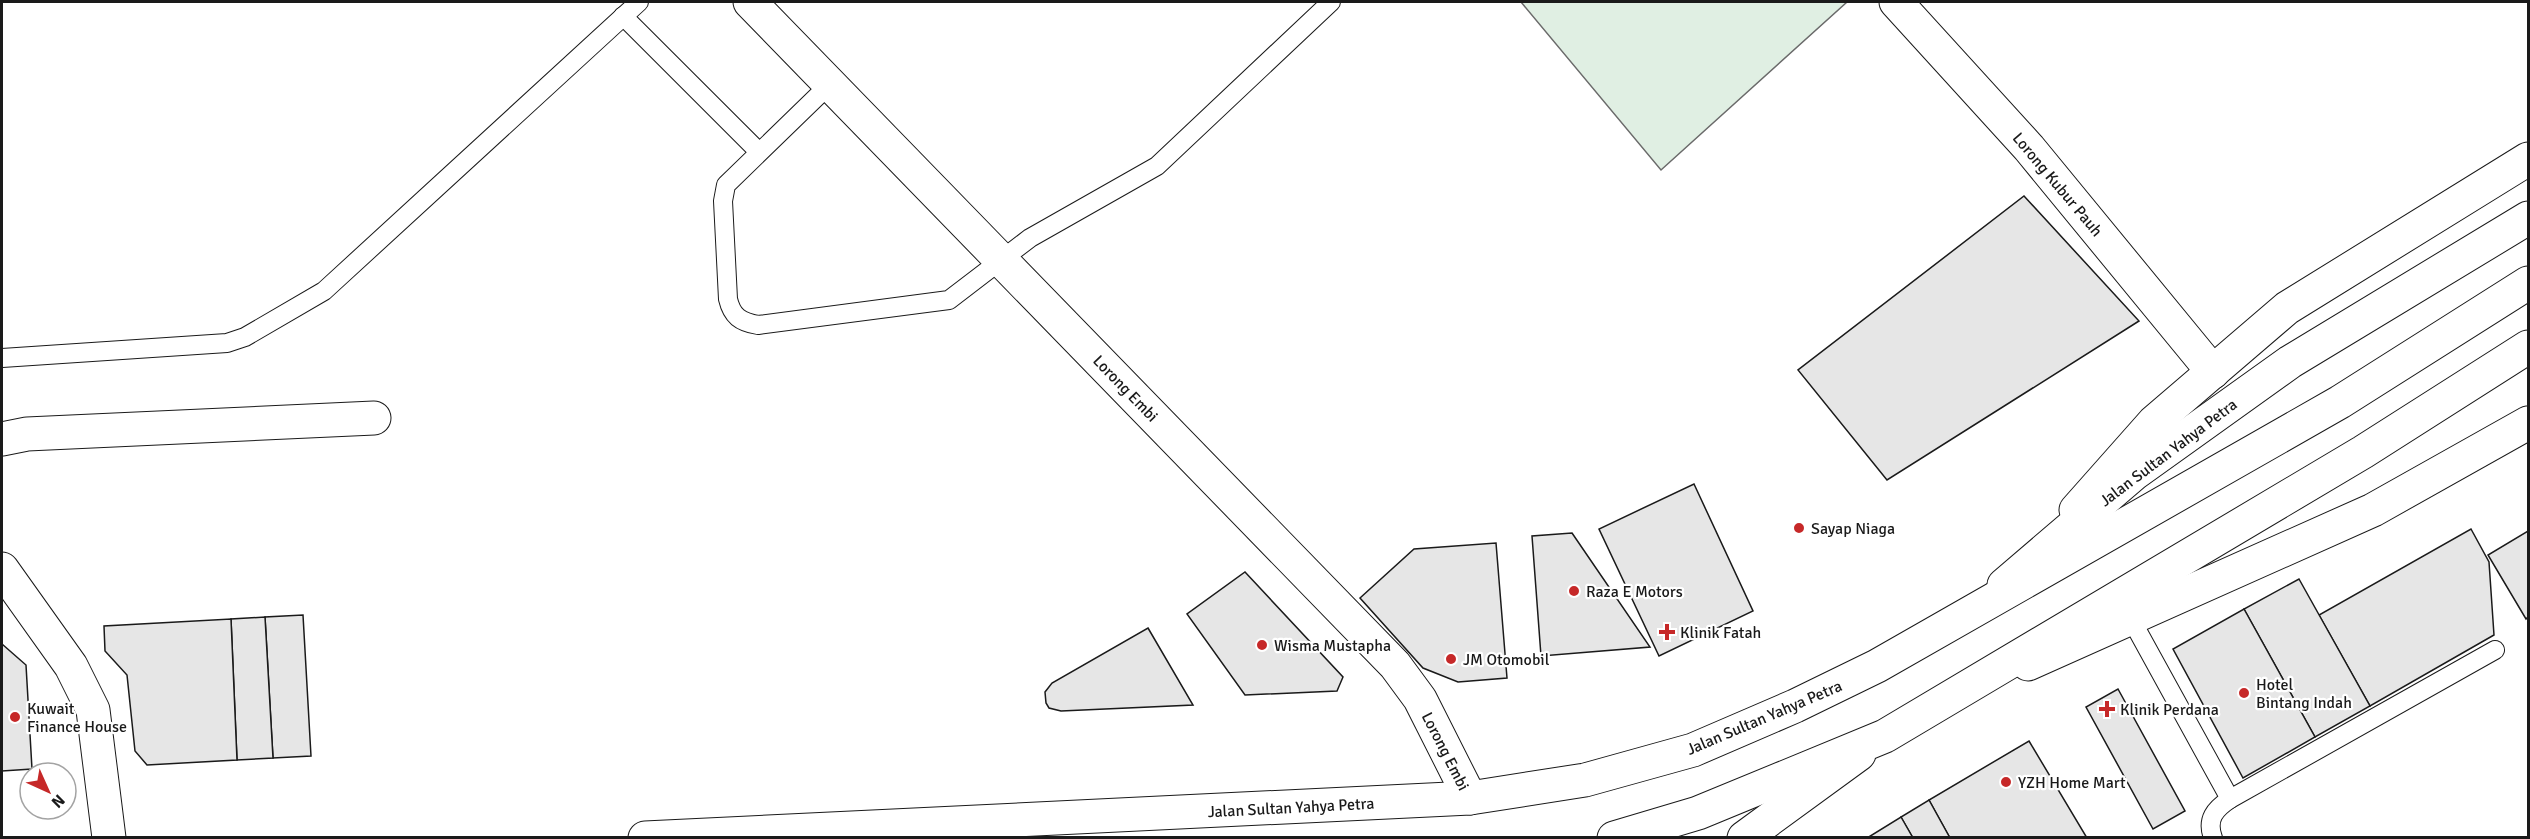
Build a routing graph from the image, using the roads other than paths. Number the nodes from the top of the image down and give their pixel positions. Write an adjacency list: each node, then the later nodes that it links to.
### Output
1 (639, 2): 5 (lane)
2 (750, 2): 6 (main road, Lorong Embi)
3 (1331, 2): 10 (lane)
4 (1896, 2): 14 (main road, Lorong Kubur Pauh)
5 (623, 16): 7 (lane); 13 (lane)
6 (830, 84): 7 (lane); 10 (main road, Lorong Embi)
7 (759, 152): 10 (lane)
8 (2529, 159): 14 (main road)
9 (2529, 218): 18 (main road, Jalan Sultan Yahya Petra)
10 (1001, 260): 25 (main road, Lorong Embi)
11 (2529, 283): 20 (main road)
12 (2529, 347): 23 (main road)
13 (2, 358)
14 (2213, 372): 18 (main road)
15 (374, 418): 17 (main road)
16 (2529, 423): 21 (main road)
17 (2, 439)
18 (2038, 555): 20 (main road, Jalan Sultan Yahya Petra)
19 (2, 569): 27 (main road)
20 (1978, 607): 25 (main road, Jalan Sultan Yahya Petra)
21 (2131, 619): 23 (main road); 26 (lane)
22 (2495, 650): 26 (lane)
23 (1932, 707): 24 (main road)
24 (1885, 736): 29 (main road); 30 (main road)
25 (1470, 798): 28 (main road, Jalan Sultan Yahya Petra)
26 (2230, 799): 31 (lane)
27 (109, 837)
28 (645, 837)
29 (1614, 837)
30 (1744, 837)
31 (2212, 837)

